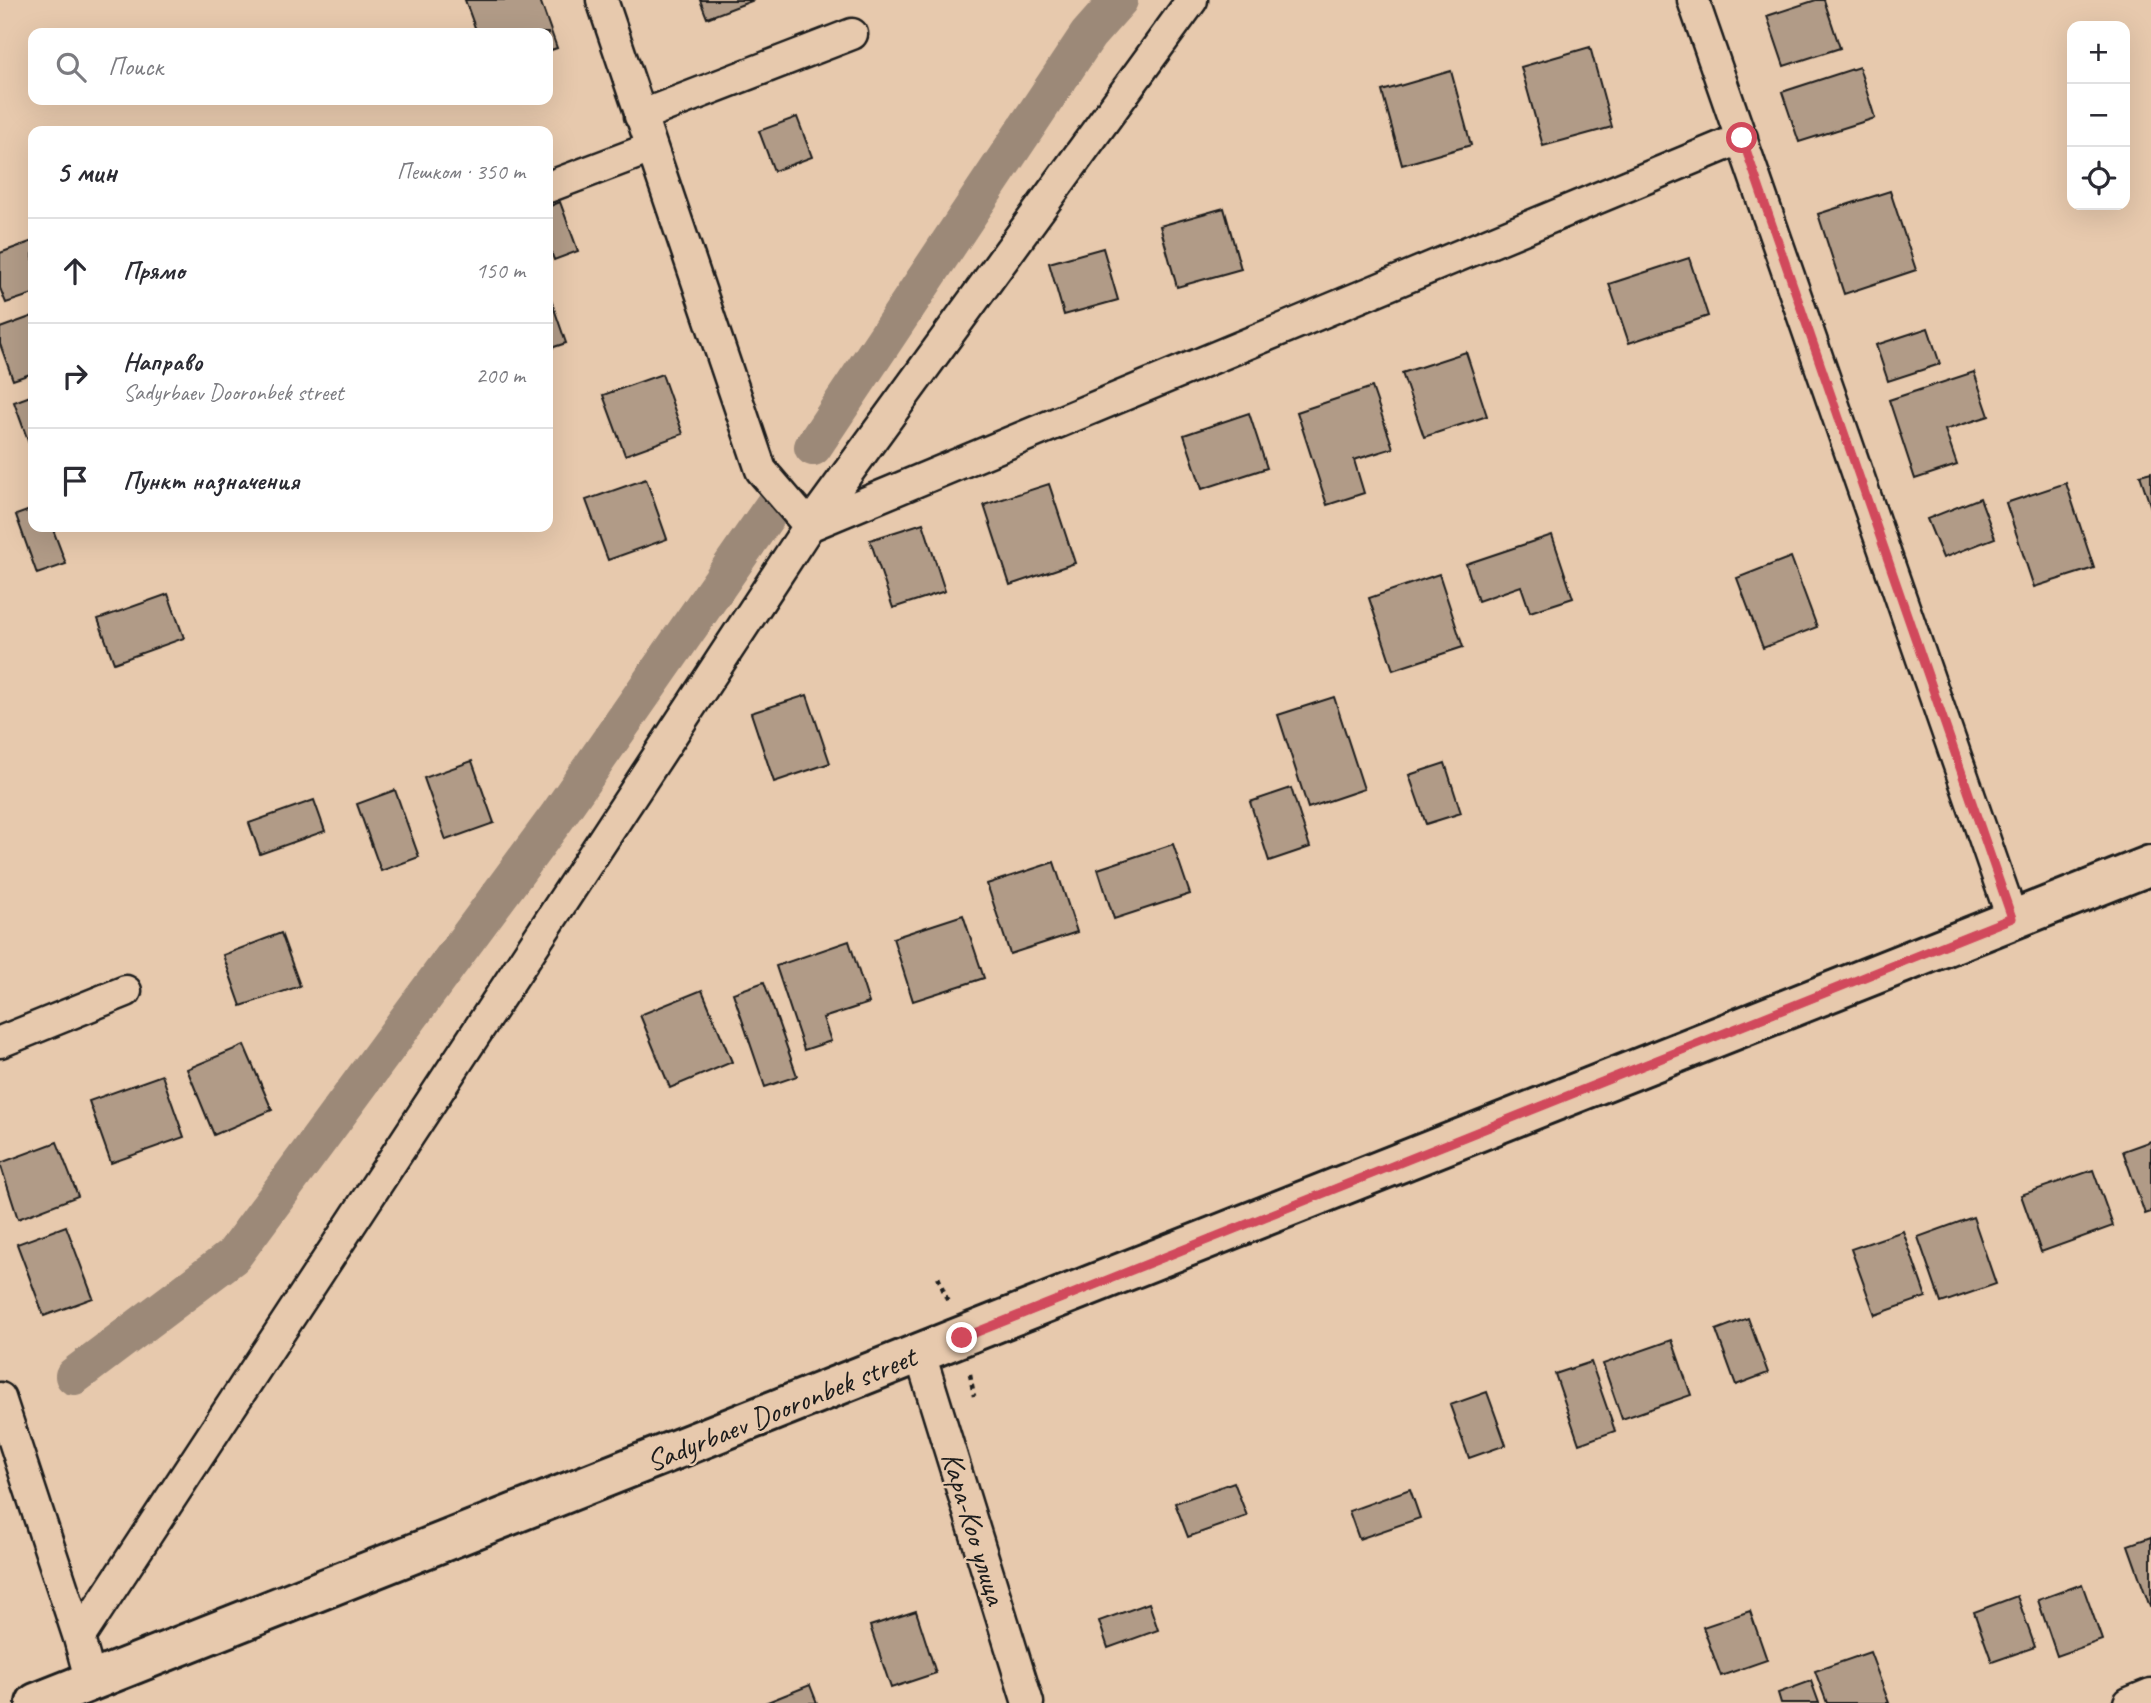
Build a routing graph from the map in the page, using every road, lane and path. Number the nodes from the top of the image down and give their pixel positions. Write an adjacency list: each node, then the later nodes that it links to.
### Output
1 (602, 0): 5 (street)
2 (1192, 0): 9 (street)
3 (1693, 0): 6 (street)
4 (852, 34): 5 (street)
5 (640, 116): 7 (street)
6 (1742, 138): 9 (street); 11 (street)
7 (651, 148): 8 (street); 9 (street)
8 (553, 185)
9 (809, 526): 16 (street)
10 (2151, 866): 11 (main road, Sadyrbaev Dooronbek street)
11 (2012, 918): 14 (main road, Sadyrbaev Dooronbek street)
12 (126, 991): 13 (street)
13 (0, 1042)
14 (920, 1354): 17 (main road, Sadyrbaev Dooronbek street); 20 (street, Кара-Коо улица)
15 (0, 1398): 16 (street)
16 (79, 1638): 17 (street)
17 (91, 1682): 19 (main road, Sadyrbaev Dooronbek street)
18 (2151, 1694): 21 (street)
19 (36, 1703)
20 (1028, 1703)
21 (2129, 1703)

